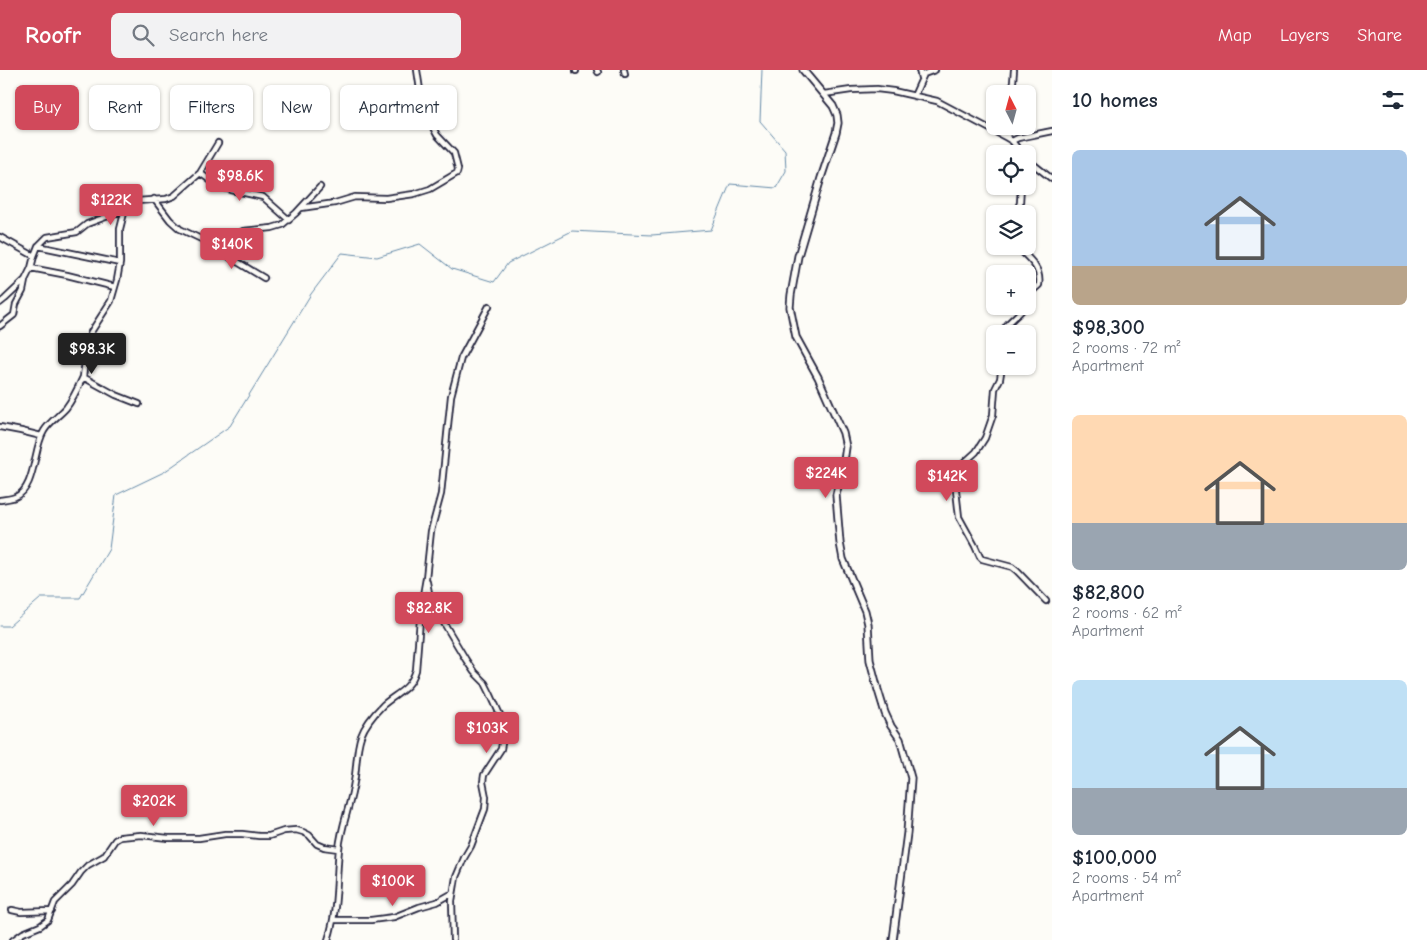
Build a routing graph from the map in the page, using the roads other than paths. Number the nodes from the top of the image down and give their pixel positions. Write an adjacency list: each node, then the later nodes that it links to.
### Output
1 (417, 70): 20 (street)
2 (803, 70): 8 (street)
3 (919, 70): 6 (street)
4 (935, 70): 6 (street)
5 (1014, 70): 7 (street)
6 (921, 78): 9 (street)
7 (1013, 85)
8 (824, 94): 9 (street); 59 (street)
9 (914, 96): 12 (street)
10 (1052, 131): 12 (street)
11 (1009, 135): 12 (street)
12 (1009, 139): 14 (street)
13 (218, 143): 16 (street)
14 (1014, 145)
15 (1036, 168): 17 (street)
16 (200, 173): 19 (street); 24 (street)
17 (1052, 179)
18 (320, 187): 20 (street)
19 (154, 199): 21 (street); 26 (street)
20 (301, 208): 24 (street)
21 (125, 209): 22 (street); 23 (street)
22 (119, 212): 23 (street); 27 (street)
23 (122, 220): 30 (street)
24 (289, 220): 26 (street)
25 (0, 237): 29 (street)
26 (212, 244): 34 (street)
27 (38, 246): 29 (street); 30 (street)
28 (1025, 255): 31 (street)
29 (34, 256): 32 (street)
30 (120, 263): 37 (street)
31 (1034, 265)
32 (31, 268): 35 (street); 37 (street)
33 (1036, 268): 36 (street)
34 (264, 278)
35 (25, 280): 38 (street); 42 (street)
36 (1036, 286)
37 (115, 287): 44 (street)
38 (0, 302)
39 (489, 306): 49 (street)
40 (1018, 315): 41 (street)
41 (1006, 325)
42 (0, 326)
43 (1001, 375): 50 (street)
44 (83, 377): 45 (street); 47 (street)
45 (139, 404)
46 (0, 427): 47 (street)
47 (41, 436): 48 (street)
48 (0, 500)
49 (426, 578): 51 (street); 52 (street)
50 (1046, 601)
51 (338, 849): 54 (street); 55 (street)
52 (453, 893): 55 (street); 58 (street)
53 (12, 910): 54 (street)
54 (52, 911): 56 (street)
55 (333, 920): 57 (street)
56 (13, 940)
57 (328, 940)
58 (453, 940)
59 (893, 940)

